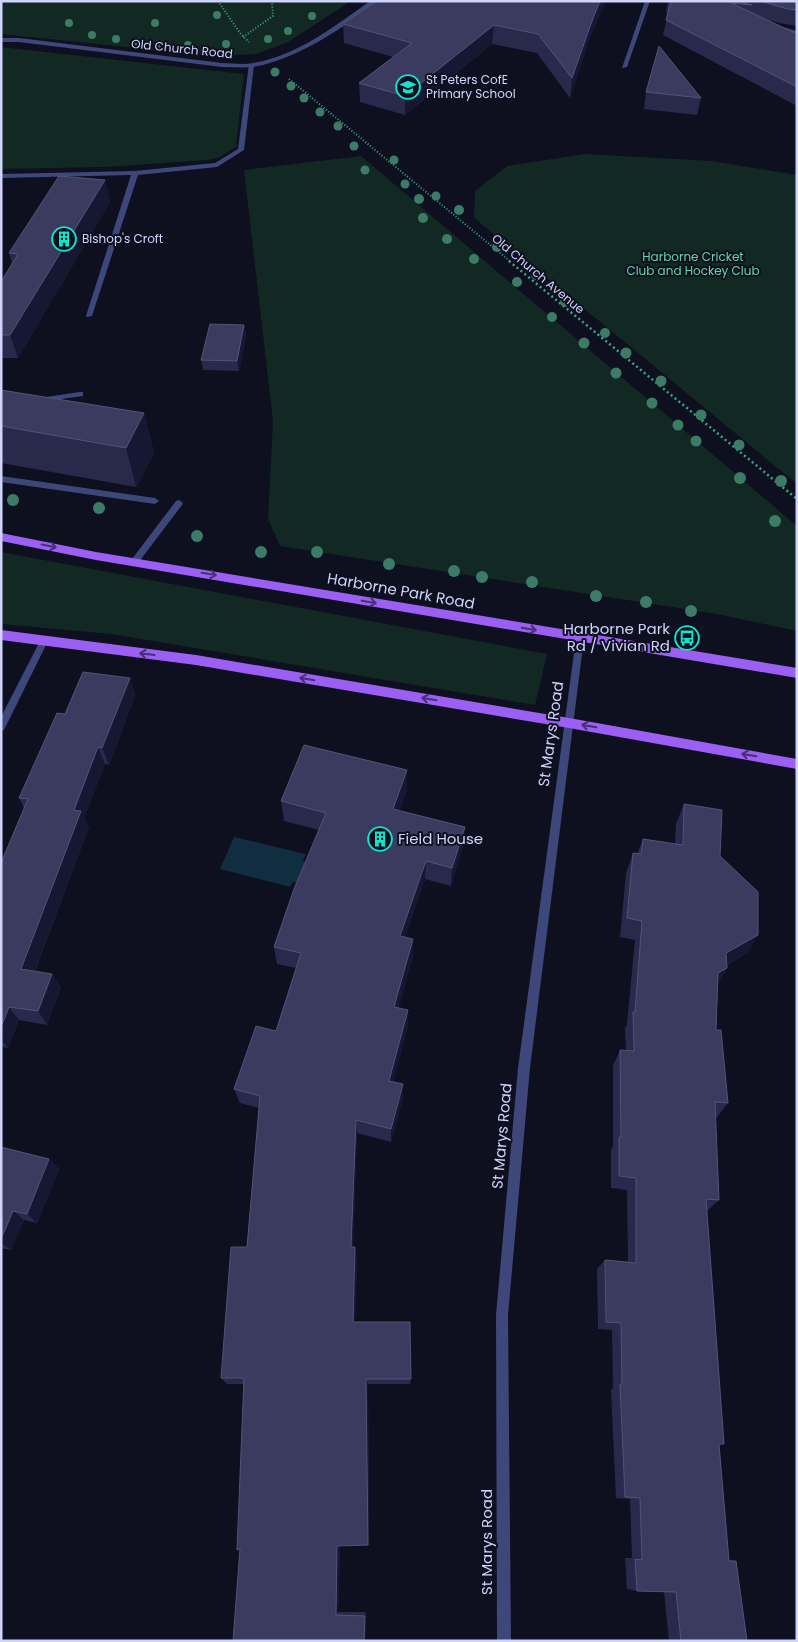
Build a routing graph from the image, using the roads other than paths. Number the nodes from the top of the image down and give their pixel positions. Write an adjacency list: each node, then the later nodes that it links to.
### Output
1 (374, 1): 6 (street, Old Church Road)
2 (648, 1): 7 (street)
3 (772, 24): 4 (street)
4 (797, 33)
5 (1, 40): 6 (street, Old Church Road)
6 (251, 65): 8 (street)
7 (624, 67)
8 (135, 173): 9 (street); 10 (street)
9 (1, 176)
10 (89, 316)
11 (80, 394): 12 (street)
12 (28, 402)
13 (1, 479): 14 (street)
14 (155, 501)
15 (179, 503): 17 (street)
16 (1, 537): 17 (main road, Harborne Park Road, one-way to 17)
17 (135, 561): 19 (main road, Harborne Park Road, one-way to 19)
18 (1, 635): 20 (main road)
19 (580, 638): 21 (main road, Harborne Park Road); 22 (street, St Marys Road)
20 (44, 641): 22 (main road, one-way to 20); 23 (street)
21 (797, 673)
22 (569, 723): 24 (main road, one-way to 22); 25 (street, St Marys Road)
23 (1, 727)
24 (797, 764)
25 (504, 1641)

